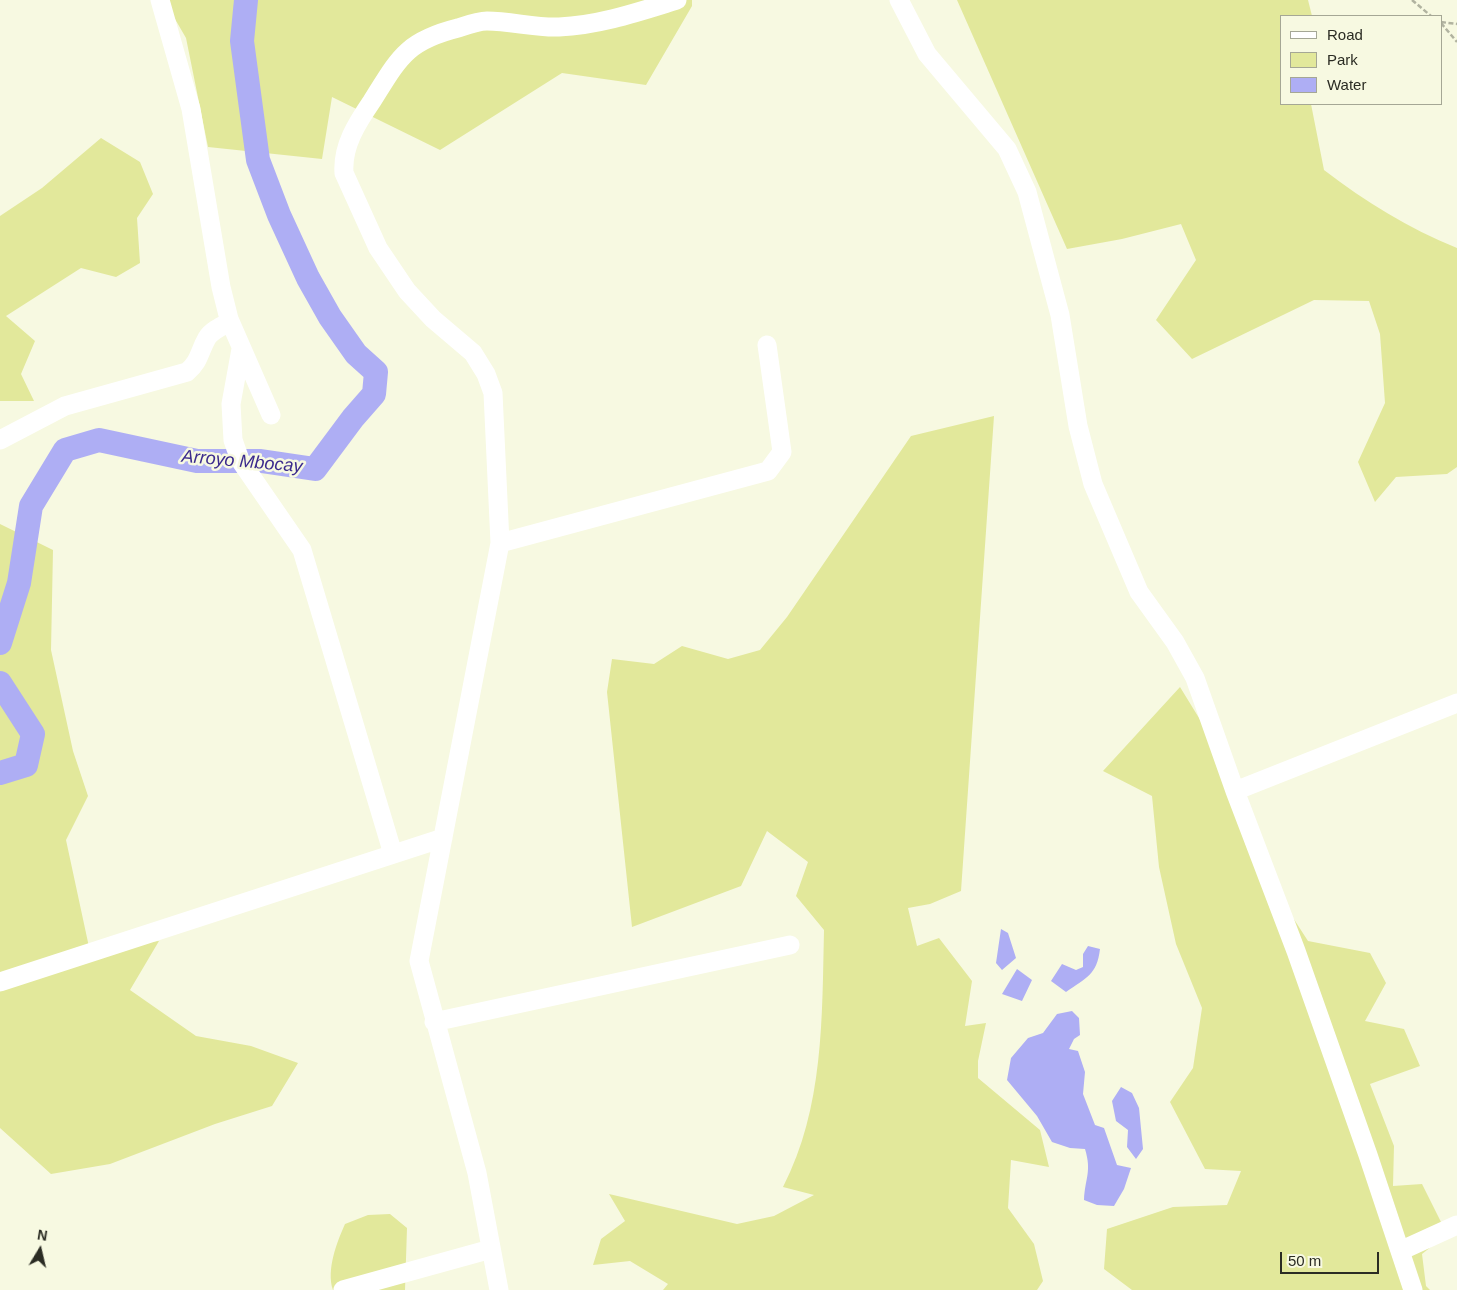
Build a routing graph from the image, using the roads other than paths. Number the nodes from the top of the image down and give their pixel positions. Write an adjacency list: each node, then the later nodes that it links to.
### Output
1 (160, 0): 4 (street)
2 (677, 0): 9 (street)
3 (899, 0): 11 (street)
4 (230, 322): 6 (street); 8 (street)
5 (767, 345): 9 (street)
6 (241, 349): 7 (street); 13 (street)
7 (271, 415)
8 (0, 440)
9 (500, 543): 12 (street)
10 (1457, 703): 11 (street)
11 (1235, 791): 19 (street)
12 (443, 838): 13 (street); 16 (street)
13 (392, 854): 15 (street)
14 (790, 945): 16 (street)
15 (0, 982)
16 (434, 1022): 18 (street)
17 (1457, 1225): 19 (street)
18 (491, 1249): 20 (street); 21 (street)
19 (1400, 1251): 22 (street)
20 (343, 1290)
21 (499, 1290)
22 (1413, 1290)

